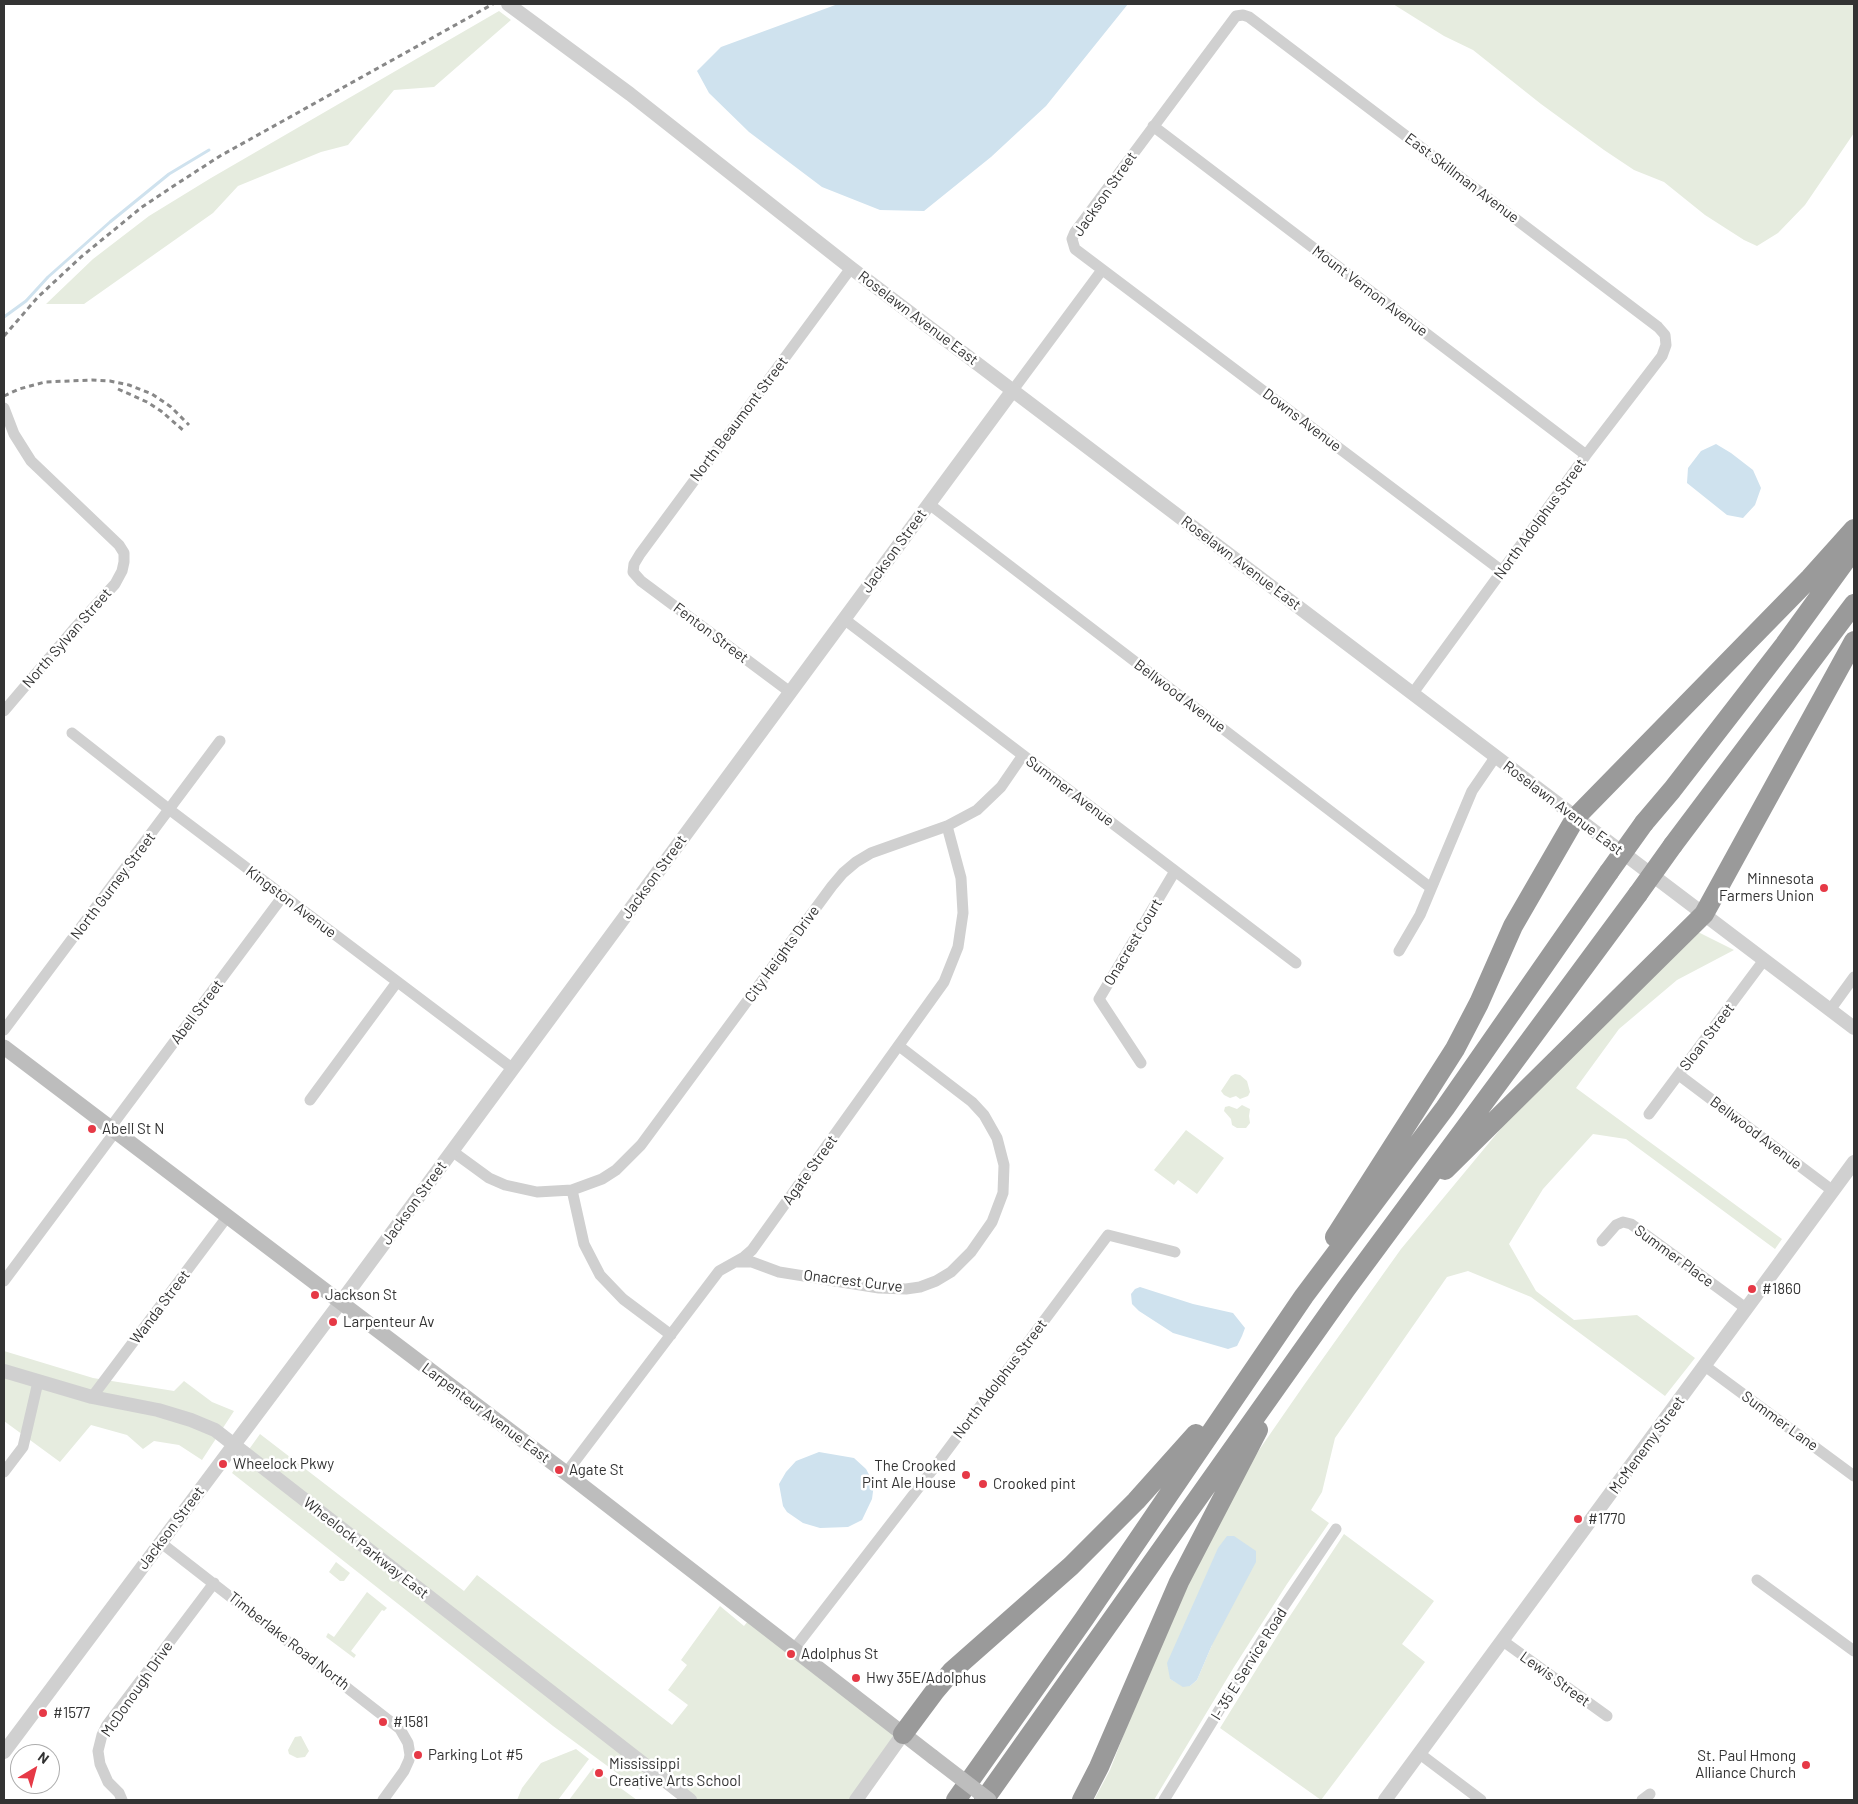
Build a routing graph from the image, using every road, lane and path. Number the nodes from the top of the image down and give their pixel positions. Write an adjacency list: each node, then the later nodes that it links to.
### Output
1 (508, 4): 4 (street, Roselawn Avenue East)
2 (1249, 18): 3 (street, Jackson Street); 6 (street, East Skillman Avenue)
3 (1153, 126): 5 (street, Jackson Street); 9 (street, Mount Vernon Avenue)
4 (851, 268): 7 (street, Roselawn Avenue East); 14 (street, North Beaumont Street)
5 (1102, 270): 7 (street, Jackson Street); 13 (street, Downs Avenue)
6 (1666, 345): 9 (street, North Adolphus Street)
7 (1013, 390): 10 (street, Jackson Street); 19 (street, Roselawn Avenue East)
8 (4, 408): 20 (street, North Sylvan Street)
9 (1586, 455): 13 (street, North Adolphus Street)
10 (929, 504): 16 (street, Jackson Street); 29 (street, Bellwood Avenue)
11 (1854, 529): 26 (highway)
12 (1854, 549): 58 (highway, bridge)
13 (1502, 571): 19 (street, North Adolphus Street)
14 (633, 572): 18 (street, Fenton Street)
15 (1854, 604): 52 (highway, bridge)
16 (844, 619): 18 (street, Jackson Street); 23 (street, Summer Avenue)
17 (1854, 641): 31 (highway)
18 (790, 692): 43 (street, Jackson Street)
19 (1413, 693): 24 (street, Roselawn Avenue East)
20 (4, 711)
21 (72, 732): 25 (street, Kingston Avenue)
22 (220, 741): 25 (street, North Gurney Street)
23 (1024, 755): 27 (street, City Heights Drive); 28 (street, Summer Avenue)
24 (1496, 756): 26 (street, Roselawn Avenue East); 29 (street)
25 (170, 810): 30 (street, Kingston Avenue); 39 (street, North Gurney Street)
26 (1576, 817): 31 (street, Roselawn Avenue East); 58 (highway)
27 (947, 826): 40 (street, Agate Street); 50 (street, City Heights Drive)
28 (1176, 871): 34 (street, Summer Avenue); 42 (street, Onacrest Court)
29 (1431, 888): 32 (street)
30 (283, 896): 36 (street, Kingston Avenue); 47 (street, Abell Street)
31 (1704, 914): 33 (street, Roselawn Avenue East); 52 (highway)
32 (1400, 951)
33 (1764, 960): 37 (street, Roselawn Avenue East); 44 (street, Sloan Street)
34 (1296, 963)
35 (1854, 977): 37 (street)
36 (397, 982): 43 (street, Kingston Avenue); 45 (street)
37 (1830, 1010): 38 (street, Roselawn Avenue East)
38 (1854, 1028)
39 (4, 1030)
40 (899, 1046): 56 (street, Agate Street); 56 (street, Onacrest Curve)
41 (4, 1047): 47 (main road, Larpenteur Avenue East)
42 (1141, 1063)
43 (513, 1069): 48 (street, Jackson Street)
44 (1678, 1075): 46 (street, Sloan Street); 51 (street, Bellwood Avenue)
45 (310, 1100)
46 (1649, 1114)
47 (112, 1130): 53 (main road, Larpenteur Avenue East); 57 (street, Abell Street)
48 (452, 1151): 50 (street); 59 (street, Jackson Street)
49 (1854, 1162): 51 (street, McMenemy Street)
50 (572, 1190): 61 (street)
51 (1833, 1191): 60 (street, McMenemy Street)
52 (1399, 1216): 62 (highway)
53 (227, 1217): 59 (main road, Larpenteur Avenue East); 67 (street, Wanda Street)
54 (1602, 1241): 60 (street, Summer Place)
55 (1176, 1252): 77 (street, North Adolphus Street)
56 (735, 1262): 61 (street, Agate Street)
57 (4, 1281)
58 (1304, 1296): 65 (highway)
59 (341, 1302): 68 (street, Jackson Street); 70 (main road, Larpenteur Avenue East)
60 (1747, 1310): 63 (street, McMenemy Street)
61 (671, 1335): 70 (street, Agate Street)
62 (1296, 1360): 88 (highway); 90 (highway)
63 (1705, 1366): 71 (street, Summer Lane); 76 (street, McMenemy Street)
64 (4, 1371): 66 (street, Wheelock Parkway East)
65 (1251, 1372): 80 (highway); 87 (highway)
66 (38, 1382): 67 (street, Wheelock Parkway East); 69 (street)
67 (92, 1397): 68 (street, Wheelock Parkway East)
68 (234, 1445): 73 (street, Jackson Street); 85 (street, Wheelock Parkway East)
69 (4, 1472)
70 (566, 1474): 77 (main road, Larpenteur Avenue East)
71 (1854, 1476)
72 (1336, 1530): 91 (street, I- 35 E Service Road)
73 (160, 1542): 75 (street, Timberlake Road North); 81 (street, Jackson Street)
74 (1757, 1580): 78 (street)
75 (214, 1584): 83 (street, McDonough Drive); 84 (street, Timberlake Road North)
76 (1503, 1641): 79 (street, Lewis Street); 82 (street, McMenemy Street)
77 (794, 1649): 80 (main road, Larpenteur Avenue East)
78 (1854, 1651)
79 (1607, 1716)
80 (903, 1734): 86 (street); 89 (main road, Larpenteur Avenue East, bridge)
81 (4, 1752)
82 (1420, 1754): 92 (street, McMenemy Street); 93 (street)
83 (124, 1800)
84 (383, 1800)
85 (690, 1800)
86 (856, 1800)
87 (956, 1800)
88 (984, 1800)
89 (989, 1800)
90 (1082, 1800)
91 (1164, 1800)
92 (1385, 1800)
93 (1481, 1800)

